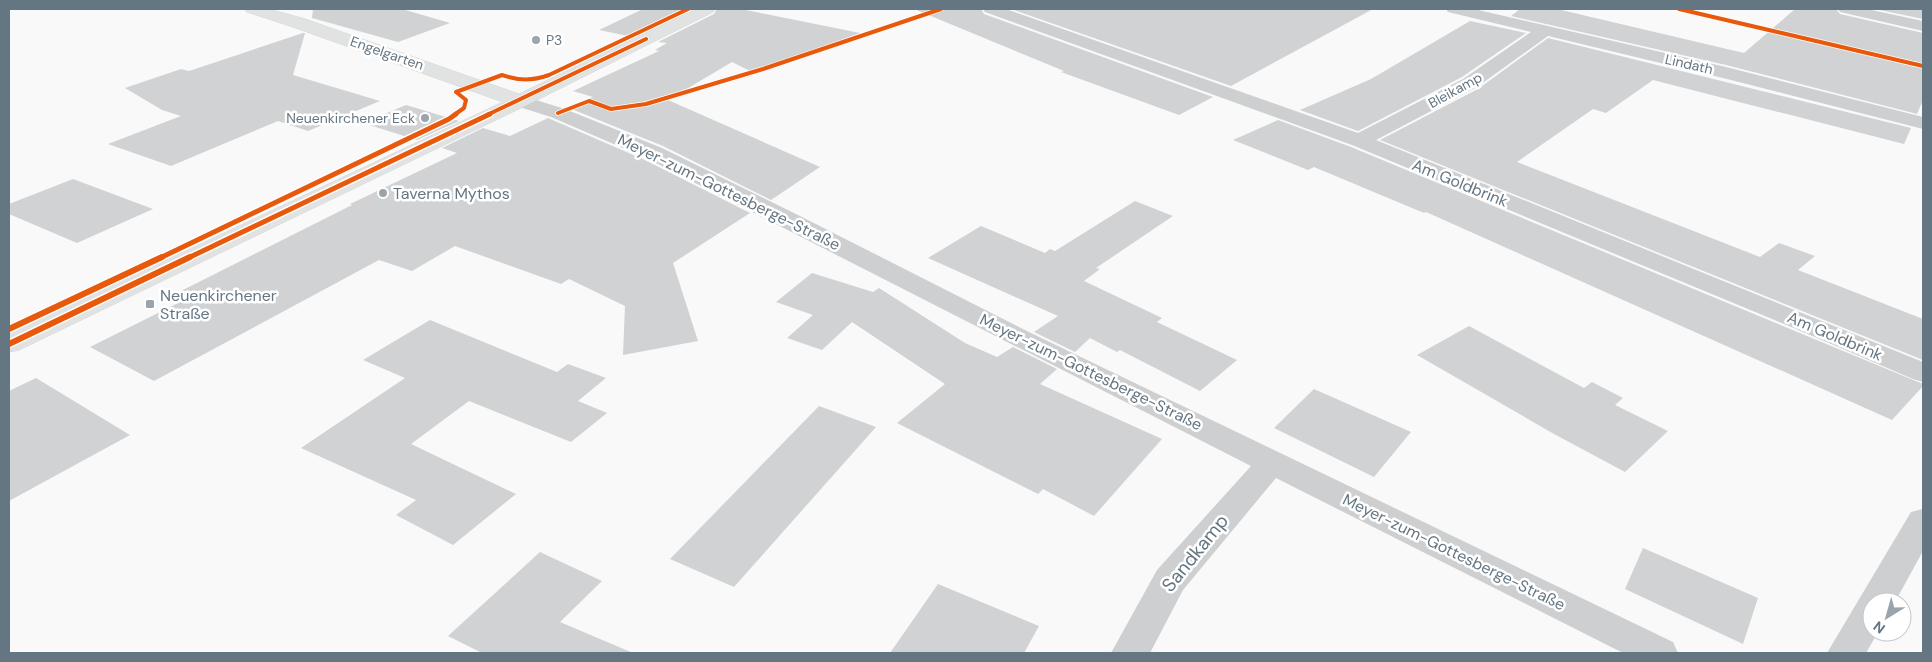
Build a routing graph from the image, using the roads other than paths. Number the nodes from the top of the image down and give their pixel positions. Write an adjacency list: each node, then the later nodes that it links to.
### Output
1 (253, 9): 8 (main road, Engelgarten)
2 (707, 9): 8 (main road)
3 (991, 9): 10 (street, Am Goldbrink)
4 (1454, 9): 7 (street, Lindath)
5 (1846, 9): 6 (street)
6 (1923, 26)
7 (1546, 30): 9 (street, Lindath); 10 (street, Bleikamp)
8 (520, 101): 11 (main road); 13 (street, Meyer-zum-Gottesberge-Straße)
9 (1923, 123)
10 (1359, 141): 12 (street, Am Goldbrink)
11 (9, 344)
12 (1923, 373)
13 (1272, 462): 17 (street, Sandkamp); 18 (street, Meyer-zum-Gottesberge-Straße)
14 (1923, 521): 15 (street)
15 (1882, 592)
16 (1862, 625): 19 (street)
17 (1130, 653)
18 (1659, 653)
19 (1846, 653)

